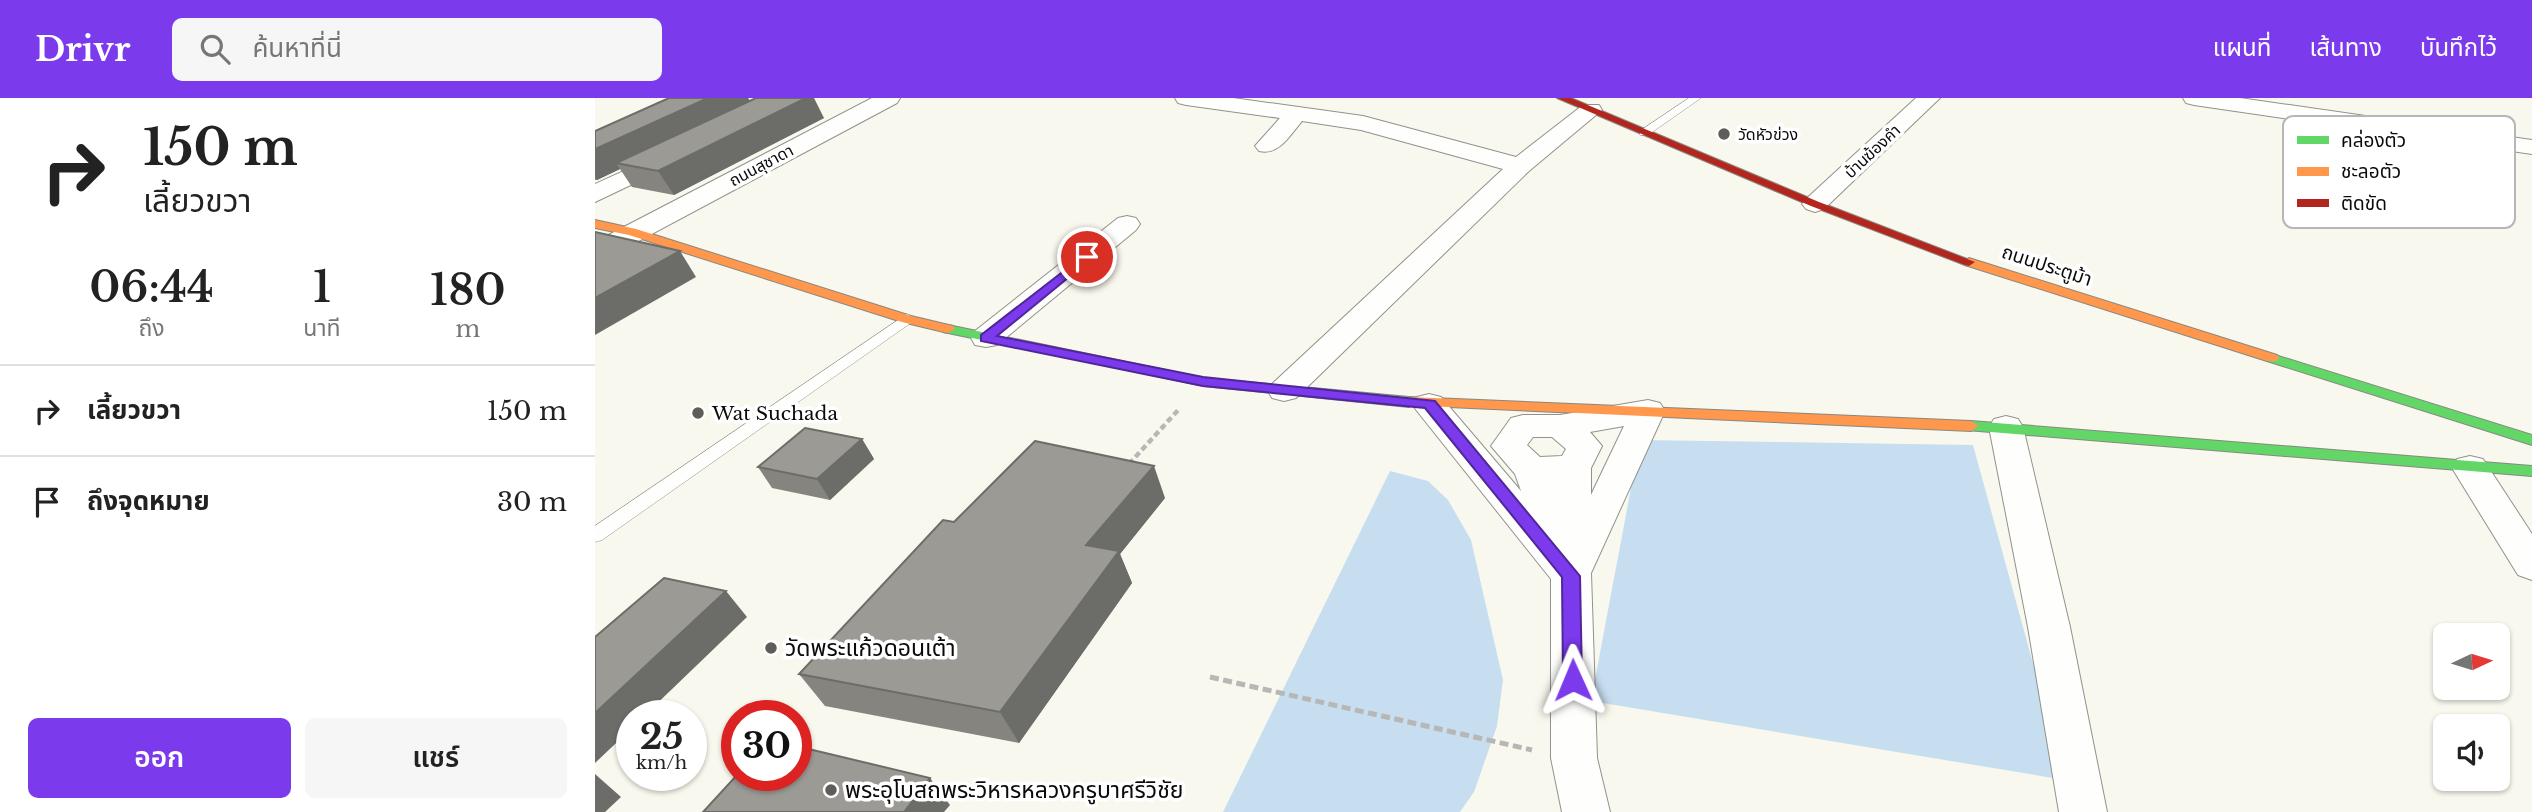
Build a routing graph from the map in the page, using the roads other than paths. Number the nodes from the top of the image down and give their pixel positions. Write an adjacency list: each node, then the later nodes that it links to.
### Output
1 (890, 98): 11 (street, ถนนสุชาดา)
2 (1186, 98): 10 (street)
3 (1562, 98): 9 (street, ถนนประตูม้า)
4 (1696, 98): 13 (lane)
5 (1929, 98): 18 (street, บ้านฆ้องคำ)
6 (2194, 98): 7 (street)
7 (2320, 107): 12 (street)
8 (821, 108): 11 (street)
9 (1591, 110): 13 (street, ถนนประตูม้า); 16 (street)
10 (1296, 114): 14 (street); 16 (street)
11 (856, 115): 21 (street, ถนนสุชาดา)
12 (2368, 116)
13 (1644, 133): 18 (street, ถนนประตูม้า)
14 (1267, 146)
15 (685, 150): 17 (street)
16 (1520, 166): 25 (street)
17 (595, 194)
18 (1815, 204): 29 (street, ถนนประตูม้า)
19 (595, 223): 21 (street)
20 (1127, 224): 24 (street)
21 (632, 232): 22 (street, ถนนสุชาดา); 23 (street)
22 (595, 253)
23 (907, 319): 24 (street); 34 (lane)
24 (986, 338): 25 (street)
25 (1284, 391): 26 (street)
26 (1429, 404): 27 (street); 30 (street); 36 (street)
27 (1648, 411): 28 (street); 31 (street); 36 (street)
28 (2006, 427): 32 (street); 38 (street)
29 (2532, 440)
30 (1521, 447): 31 (street); 36 (street)
31 (1573, 447): 36 (street)
32 (2470, 468): 33 (street); 35 (street)
33 (2532, 471)
34 (595, 535)
35 (2532, 565)
36 (1571, 576): 37 (street)
37 (1586, 812)
38 (2083, 812)

